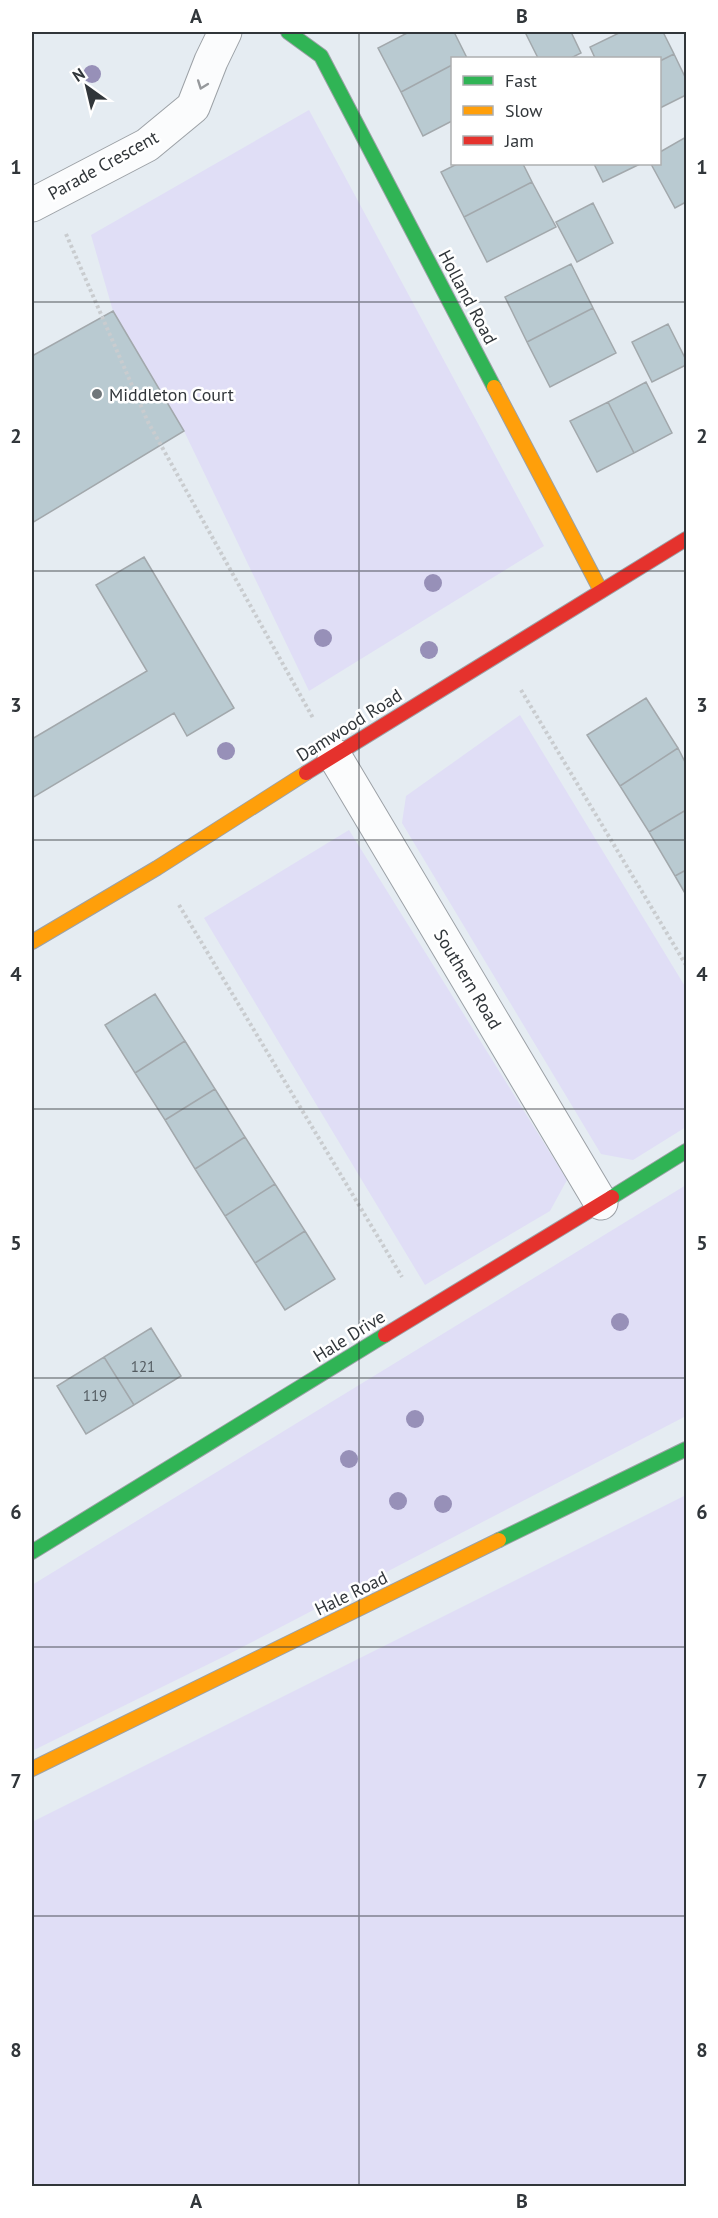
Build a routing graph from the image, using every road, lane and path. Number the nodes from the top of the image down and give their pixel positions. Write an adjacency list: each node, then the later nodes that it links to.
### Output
1 (225, 32): 3 (street, Parade Crescent, one-way to 3)
2 (288, 32): 5 (street, Holland Road)
3 (41, 200): 7 (path)
4 (687, 539): 5 (street, Damwood Road)
5 (601, 591): 6 (street, Damwood Road)
6 (499, 654): 7 (street, Damwood Road); 10 (path)
7 (334, 755): 8 (street, Damwood Road); 12 (street, Southern Road)
8 (156, 868): 9 (street, Damwood Road); 13 (path)
9 (32, 942)
10 (687, 965)
11 (687, 1151): 12 (street, Hale Drive)
12 (601, 1203): 13 (street, Hale Drive)
13 (423, 1312): 15 (street, Hale Drive)
14 (687, 1449): 16 (street, Hale Road)
15 (32, 1552)
16 (32, 1769)

